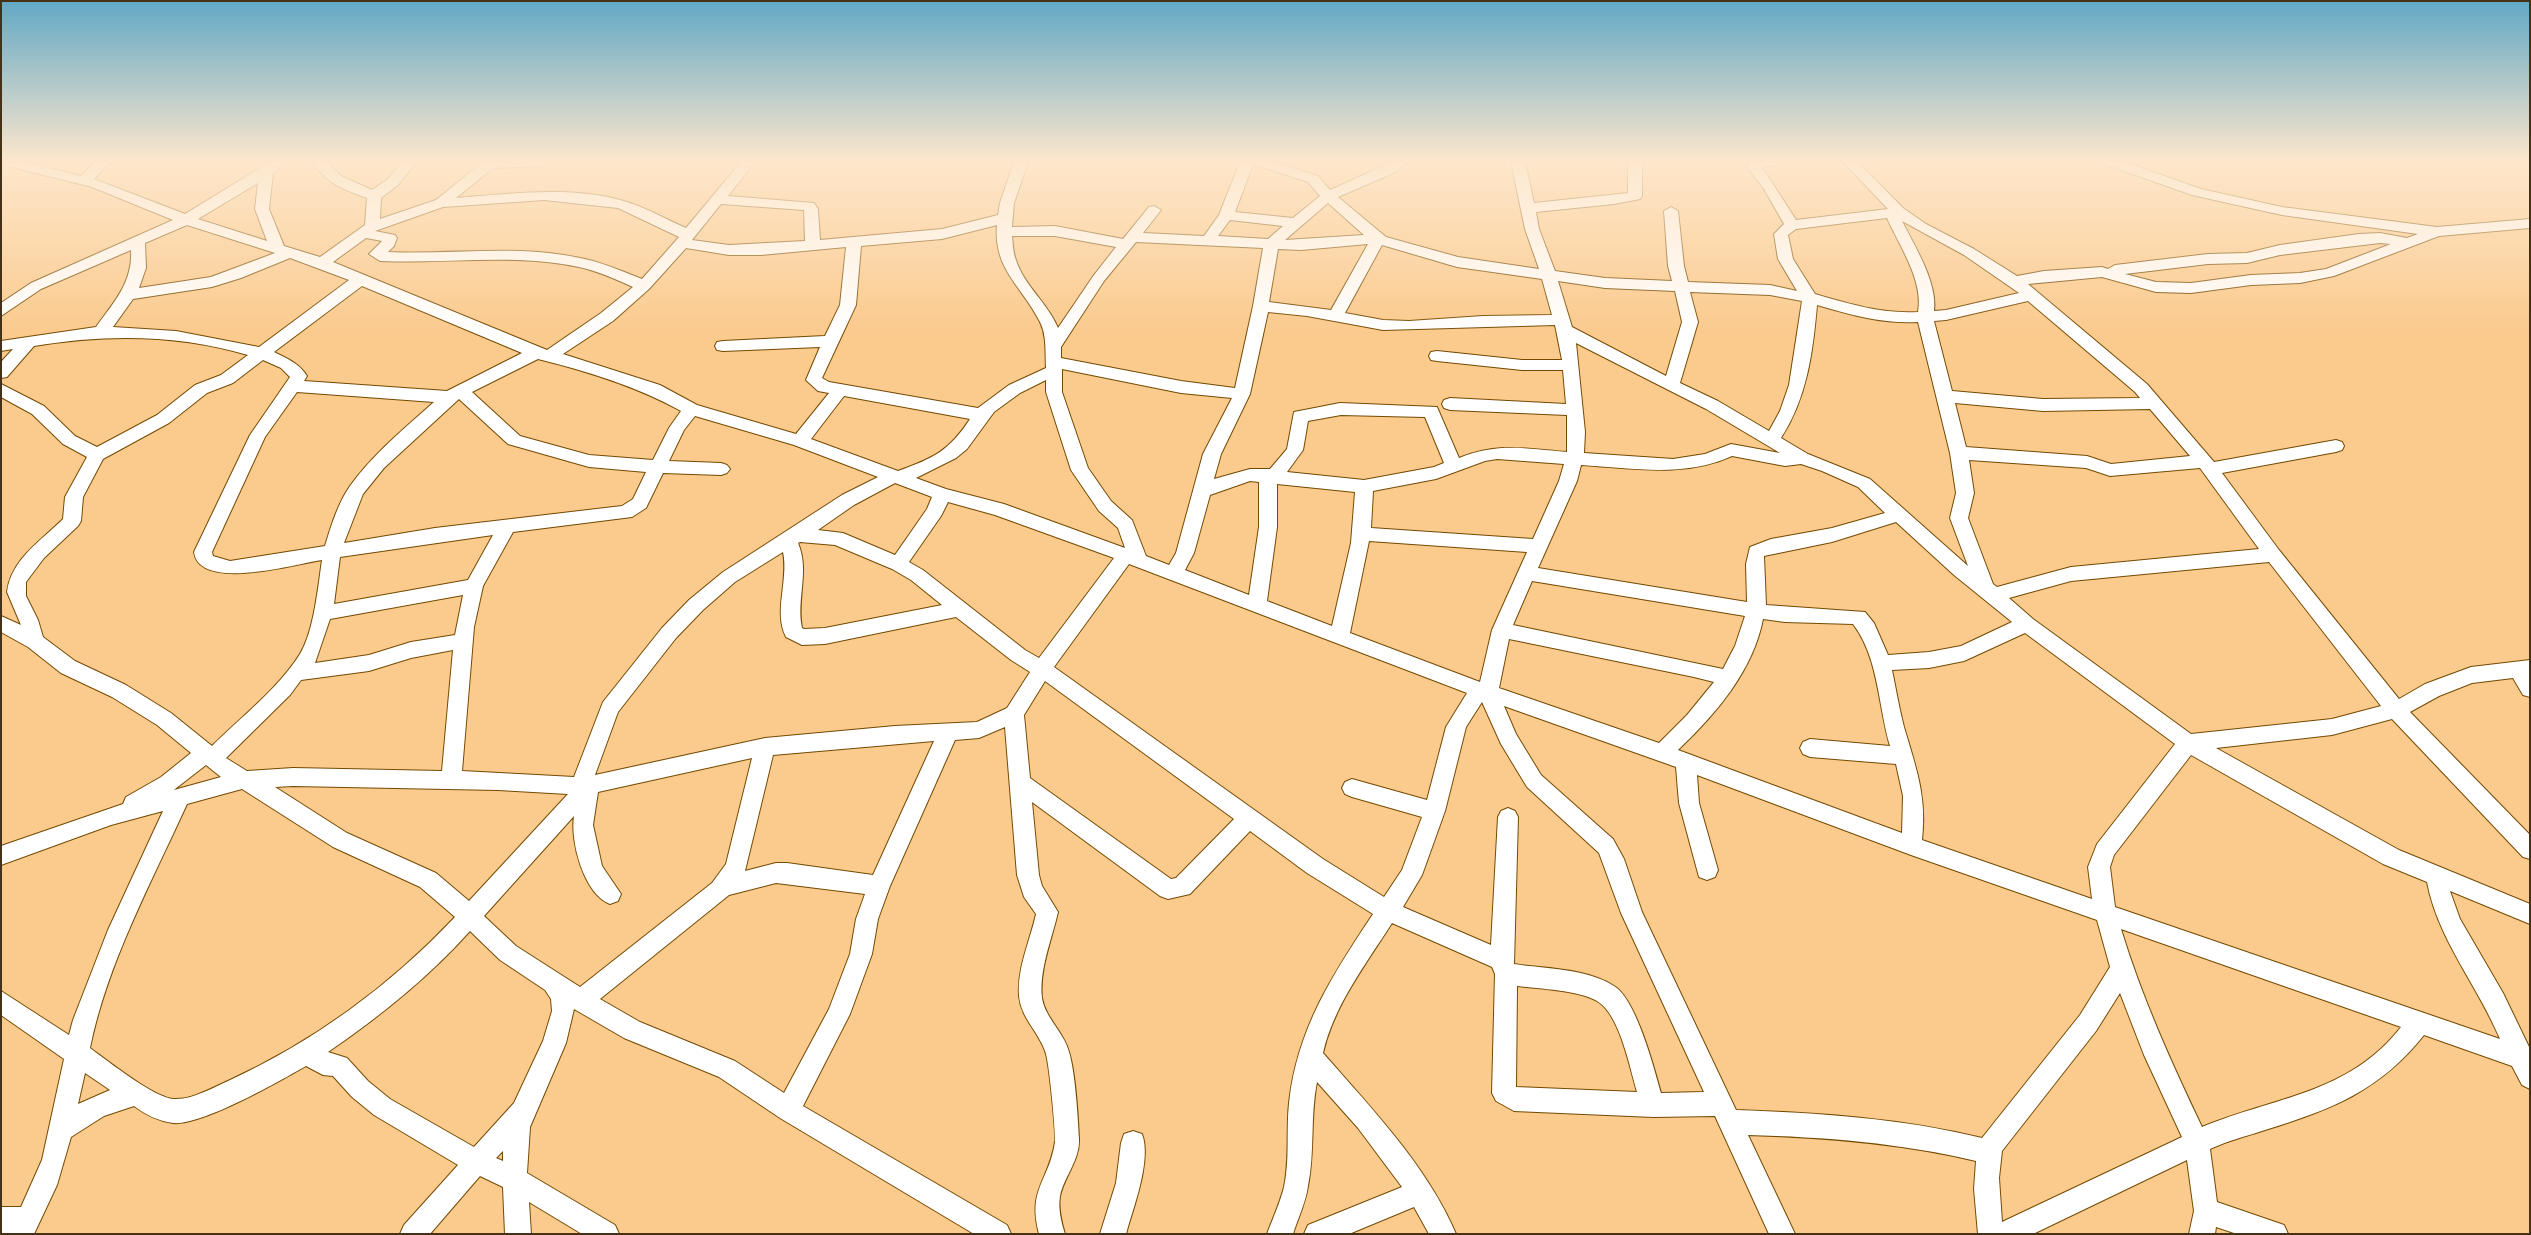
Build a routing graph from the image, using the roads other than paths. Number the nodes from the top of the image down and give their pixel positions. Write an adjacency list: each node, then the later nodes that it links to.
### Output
1 (186, 220): 30 (street); 36 (street)
2 (268, 220): 36 (street)
3 (374, 220): 25 (street)
4 (395, 220): 25 (street)
5 (650, 220): 28 (street)
6 (702, 220): 28 (street)
7 (812, 220): 35 (street)
8 (1005, 220): 23 (street)
9 (1146, 220): 32 (street)
10 (1223, 220): 29 (street)
11 (1267, 220): 21 (street)
12 (1301, 220): 21 (street)
13 (1356, 220): 27 (street)
14 (1530, 220): 39 (street)
15 (1671, 220): 43 (street)
16 (1789, 220): 24 (street)
17 (1838, 220): 24 (street)
18 (1898, 220): 50 (street)
19 (1907, 220): 41 (street)
20 (2351, 220): 26 (street)
21 (1297, 223): 34 (street)
22 (2530, 223): 26 (street)
23 (1005, 225): 31 (street); 32 (street); 55 (street)
24 (1792, 225): 46 (street)
25 (367, 230): 37 (street); 42 (street)
26 (2437, 232): 33 (street)
27 (1378, 238): 34 (street); 39 (street); 49 (street)
28 (685, 239): 35 (street); 42 (street)
29 (1209, 239): 32 (street); 34 (street)
30 (138, 241): 44 (street); 48 (street)
31 (854, 241): 35 (street); 53 (street)
32 (1129, 241): 55 (street)
33 (2407, 242): 38 (street); 38 (street)
34 (1271, 244): 47 (street)
35 (813, 245)
36 (284, 250): 37 (street); 44 (street)
37 (322, 263): 40 (street)
38 (2102, 272): 41 (street)
39 (1547, 274): 43 (street); 51 (street)
40 (361, 279): 58 (street); 59 (street)
41 (2015, 281): 45 (street)
42 (644, 286): 59 (street)
43 (1680, 288): 46 (street); 64 (street)
44 (127, 295): 52 (street)
45 (2032, 295): 50 (street); 71 (street)
46 (1810, 298): 50 (street); 76 (street)
47 (1261, 306): 49 (street); 69 (street)
48 (1, 311)
49 (1336, 316): 51 (street)
50 (1924, 317): 70 (street)
51 (1563, 325): 61 (street); 64 (street)
52 (101, 332): 54 (street); 58 (street)
53 (832, 341): 57 (street); 67 (street)
54 (28, 342): 56 (street); 63 (street)
55 (1055, 344): 62 (street)
56 (1, 346)
57 (722, 346)
58 (261, 354): 65 (street); 80 (street)
59 (543, 354): 68 (street); 73 (street)
60 (1437, 356): 61 (street)
61 (1570, 366): 74 (street)
62 (1053, 367): 69 (street); 75 (street); 99 (street)
63 (1, 373)
64 (1672, 384): 76 (street)
65 (293, 386): 68 (street); 97 (street)
66 (1, 390): 80 (street)
67 (842, 390): 75 (street); 77 (street)
68 (454, 394): 84 (street); 97 (street)
69 (1242, 394): 90 (street)
70 (1943, 396): 71 (street); 79 (street)
71 (2156, 403): 83 (street)
72 (1450, 404): 74 (street)
73 (691, 409): 77 (street); 84 (street)
74 (1575, 410): 81 (street)
75 (982, 415): 88 (street)
76 (1772, 439): 82 (street)
77 (800, 441): 88 (street)
78 (2336, 446): 83 (street)
79 (1959, 453): 83 (street); 104 (street)
80 (97, 455): 114 (street)
81 (1576, 457): 82 (street); 85 (street); 96 (street)
82 (1802, 458): 92 (street)
83 (2207, 465): 98 (street)
84 (657, 467): 86 (street); 93 (street)
85 (1454, 467): 87 (street); 89 (street)
86 (720, 469)
87 (1271, 476): 89 (street); 90 (street); 105 (street)
88 (896, 477): 91 (street); 95 (street)
89 (1364, 486): 94 (street)
90 (1200, 492): 101 (street)
91 (942, 494): 99 (street); 100 (street)
92 (1899, 515): 104 (street); 107 (street)
93 (506, 528): 97 (street); 103 (street)
94 (1361, 534): 96 (street); 112 (street)
95 (792, 538): 100 (street); 106 (street); 135 (street)
96 (1539, 546): 102 (street)
97 (332, 553): 108 (street)
98 (2273, 554): 104 (street); 122 (street)
99 (1132, 557): 101 (street); 117 (street)
100 (898, 564): 106 (street)
101 (1174, 573): 105 (street)
102 (1528, 573): 107 (street); 111 (street)
103 (474, 586): 108 (street); 113 (street)
104 (1989, 592): 110 (street)
105 (1257, 607): 112 (street)
106 (958, 609): 117 (street)
107 (1756, 611): 115 (street); 119 (street)
108 (323, 613): 118 (street)
109 (1, 623): 114 (street)
110 (2026, 624): 115 (street); 125 (street)
111 (1501, 630): 119 (street); 121 (street)
112 (1340, 637): 121 (street)
113 (464, 641): 118 (street); 133 (street)
114 (35, 642): 129 (street)
115 (1880, 663): 130 (street)
116 (2524, 668): 120 (street); 122 (street)
117 (1042, 669): 123 (street); 141 (street)
118 (297, 673): 129 (street)
119 (1728, 678): 128 (street)
120 (2530, 689)
121 (1484, 691): 128 (street); 138 (street); 170 (street)
122 (2396, 710): 125 (street); 143 (street)
123 (1014, 714): 124 (street); 134 (street)
124 (948, 732): 126 (street); 147 (street)
125 (2188, 743): 146 (street); 151 (street)
126 (764, 747): 135 (street); 148 (street)
127 (1810, 748): 130 (street)
128 (1662, 753): 131 (street)
129 (210, 756): 132 (street); 139 (street)
130 (1904, 756): 142 (street)
131 (1686, 762): 142 (street); 145 (street)
132 (244, 780): 133 (street); 137 (street); 153 (street)
133 (451, 780): 135 (street)
134 (1020, 782): 141 (street); 185 (street)
135 (585, 785): 149 (street); 153 (street)
136 (1352, 788): 138 (street)
137 (180, 797): 139 (street); 161 (street)
138 (1435, 811): 150 (street)
139 (110, 816): 144 (street)
140 (1508, 816): 154 (street)
141 (1249, 818): 150 (street)
142 (1911, 846): 151 (street)
143 (2530, 850)
144 (1, 856)
145 (1707, 870)
146 (2437, 877): 152 (street); 164 (street)
147 (879, 886): 148 (street); 168 (street)
148 (723, 887): 157 (street)
149 (610, 894)
150 (1386, 910): 154 (street); 163 (street)
151 (2105, 912): 155 (street); 160 (street)
152 (2530, 914)
153 (469, 916): 156 (street); 162 (street)
154 (1503, 967): 167 (street); 167 (street)
155 (2122, 969): 173 (street); 174 (street)
156 (551, 979): 157 (street); 169 (street)
157 (581, 1000): 168 (street)
158 (1, 1002): 159 (street)
159 (11, 1017): 161 (street)
160 (2418, 1024): 164 (street); 173 (street)
161 (76, 1053): 166 (street); 171 (street)
162 (307, 1053): 166 (street); 175 (street)
163 (1311, 1057): 177 (street); 187 (street)
164 (2524, 1058): 165 (street)
165 (2530, 1077)
166 (136, 1094): 171 (street)
167 (1653, 1105): 170 (street)
168 (788, 1110): 184 (street)
169 (521, 1112): 175 (street); 176 (street)
170 (1726, 1113): 174 (street); 190 (street)
171 (60, 1131): 180 (street)
172 (1133, 1143): 186 (street)
173 (2197, 1143): 179 (street); 192 (street)
174 (1989, 1152): 191 (street)
175 (476, 1160): 176 (street); 181 (street)
176 (516, 1180): 182 (street); 183 (street)
177 (1421, 1192): 188 (street); 189 (street)
178 (1, 1220): 180 (street)
179 (2204, 1223): 193 (street)
180 (25, 1227)
181 (413, 1234)
182 (518, 1234)
183 (606, 1234)
184 (998, 1234)
185 (1052, 1234)
186 (1113, 1234)
187 (1280, 1234)
188 (1317, 1234)
189 (1443, 1234)
190 (1782, 1234)
191 (1991, 1234)
192 (2005, 1234)
193 (2275, 1234)

